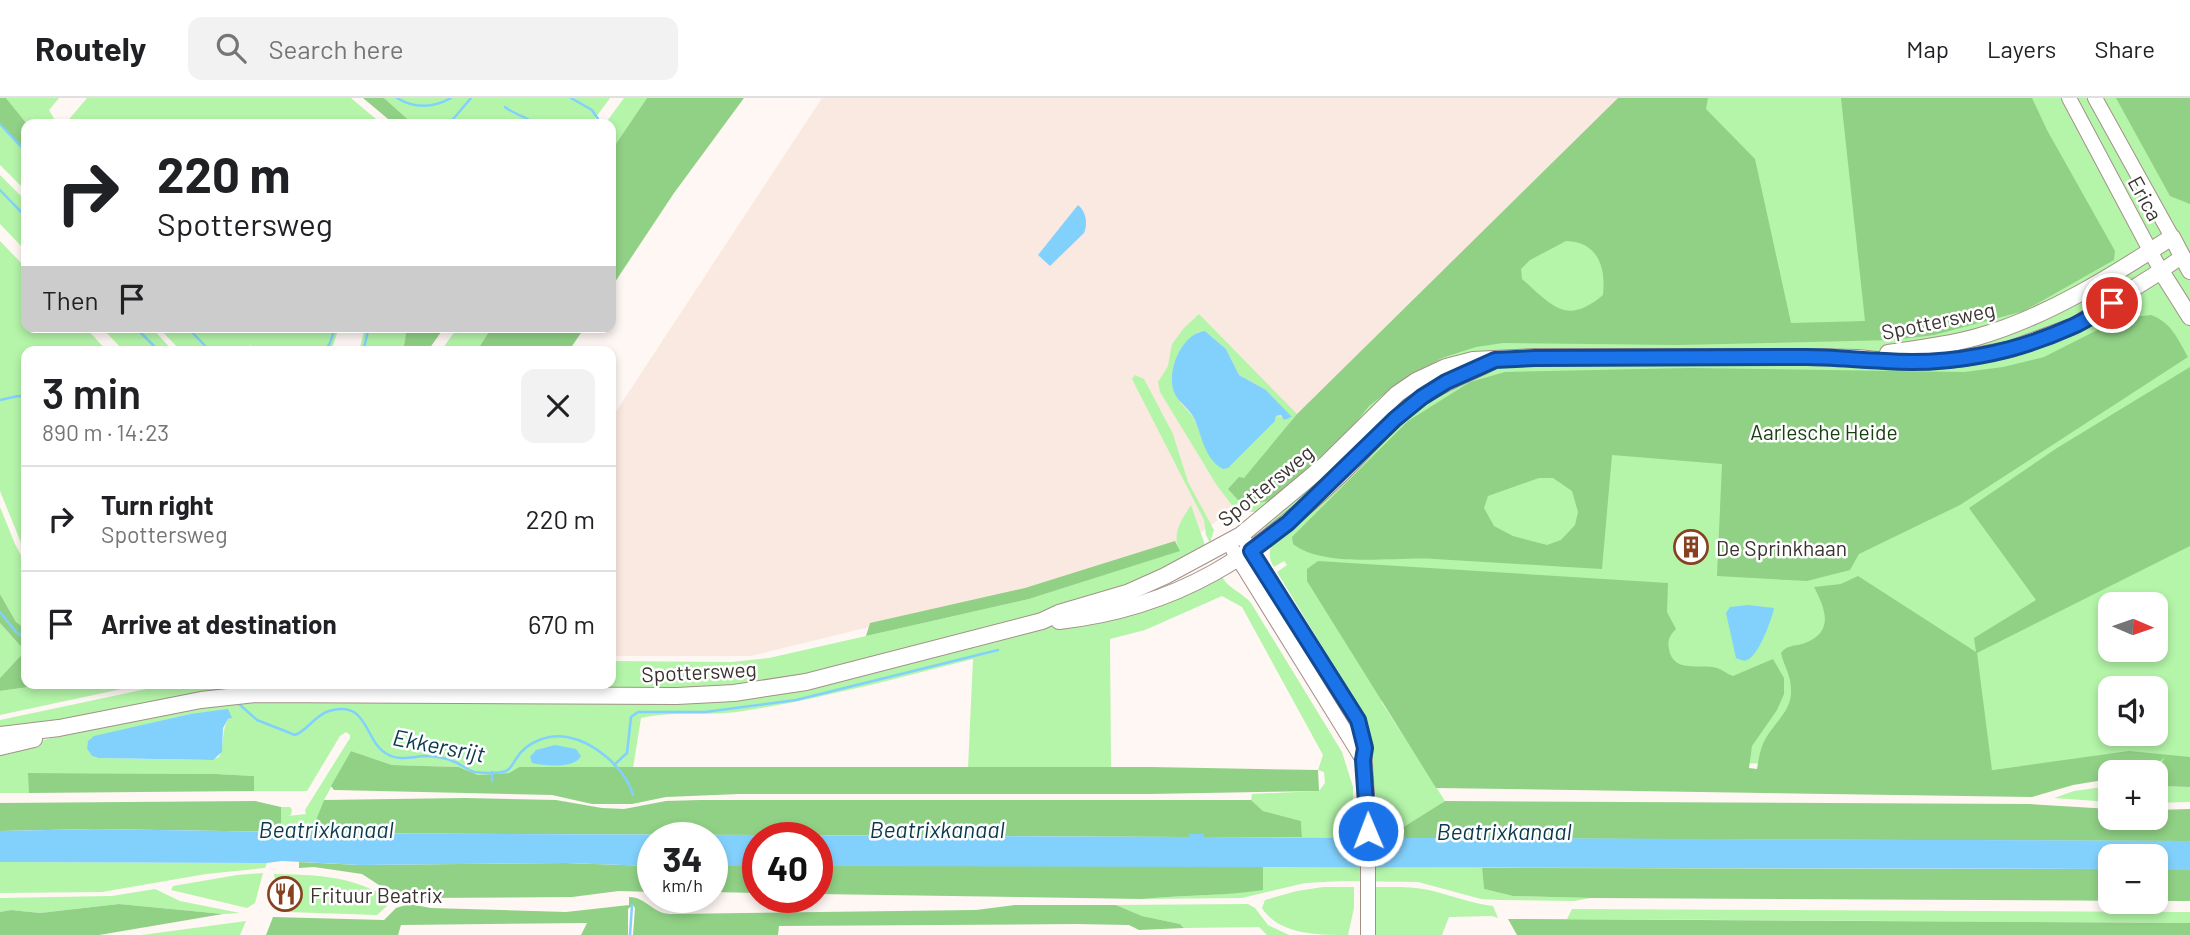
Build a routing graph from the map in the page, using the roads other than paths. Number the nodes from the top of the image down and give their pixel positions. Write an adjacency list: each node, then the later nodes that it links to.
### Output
1 (2069, 98): 4 (street, Erica)
2 (2095, 98): 3 (street, Erica)
3 (2172, 237): 4 (main road, Spottersweg); 5 (main road, Erica)
4 (2151, 251): 6 (street, Erica); 8 (main road, Spottersweg)
5 (2186, 264): 6 (street, Spottersweg)
6 (2161, 271): 7 (main road, Erica); 8 (main road, Spottersweg)
7 (2190, 317)
8 (1858, 358): 9 (main road, Spottersweg)
9 (1495, 360): 10 (main road, Spottersweg); 11 (main road, Spottersweg)
10 (1235, 539): 11 (street); 12 (main road, Spottersweg)
11 (1245, 555): 12 (main road, Spottersweg); 16 (street)
12 (1042, 621): 13 (main road, Spottersweg)
13 (59, 728): 14 (main road, Spottersweg); 15 (main road, Spottersweg)
14 (0, 735)
15 (0, 747)
16 (1367, 928): 17 (street)
17 (1361, 935)

